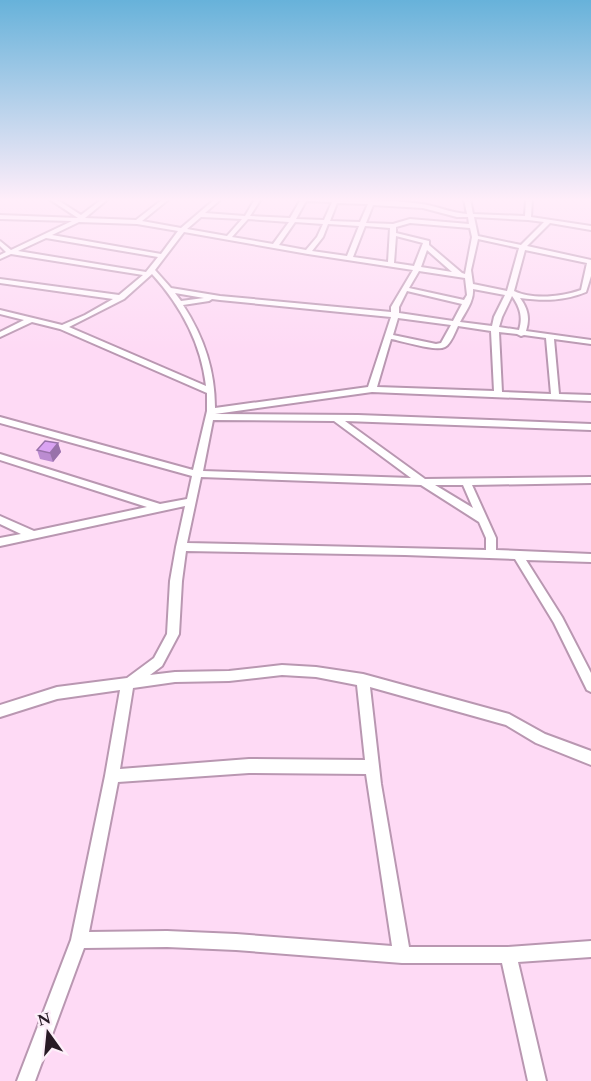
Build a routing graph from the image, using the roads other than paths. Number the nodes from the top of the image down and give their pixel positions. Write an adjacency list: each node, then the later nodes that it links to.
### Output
1 (7, 249): 14 (street)
2 (16, 249): 14 (street)
3 (124, 249): 16 (street)
4 (168, 249): 16 (street)
5 (294, 249): 15 (street)
6 (310, 249): 15 (street)
7 (353, 249): 18 (street)
8 (392, 249): 20 (street)
9 (425, 249): 21 (street)
10 (430, 249): 23 (street)
11 (473, 249): 24 (street)
12 (522, 249): 29 (street)
13 (529, 249): 19 (street)
14 (10, 252): 17 (street); 22 (street)
15 (308, 252): 18 (street)
16 (163, 256): 22 (street)
17 (0, 257)
18 (349, 258): 20 (street)
19 (591, 262): 29 (street)
20 (391, 263): 21 (street)
21 (417, 268): 23 (street); 27 (street)
22 (150, 272): 28 (street); 30 (street)
23 (459, 274): 24 (street)
24 (468, 276): 26 (street)
25 (0, 281): 30 (street)
26 (470, 286): 29 (street); 33 (street)
27 (406, 289): 33 (street); 35 (street)
28 (171, 290): 31 (street); 32 (street)
29 (512, 293): 39 (street); 41 (street)
30 (122, 298): 38 (street)
31 (220, 298): 32 (street); 35 (street)
32 (180, 303): 46 (street)
33 (467, 303): 37 (street)
34 (0, 312): 36 (street)
35 (395, 315): 37 (street); 42 (street)
36 (32, 319): 38 (street); 40 (street)
37 (456, 323): 39 (street); 42 (street)
38 (63, 327): 46 (street)
39 (495, 330): 41 (street); 47 (street)
40 (0, 334)
41 (521, 334): 43 (street)
42 (388, 336): 45 (street)
43 (550, 338): 44 (street); 48 (street)
44 (591, 342)
45 (372, 389): 47 (street); 50 (street)
46 (212, 392): 50 (street)
47 (498, 392): 48 (street)
48 (555, 396): 49 (street)
49 (591, 398)
50 (210, 414): 51 (street); 55 (street)
51 (336, 418): 53 (street); 58 (street)
52 (0, 420): 55 (street)
53 (591, 427)
54 (0, 457): 60 (street)
55 (196, 474): 58 (street); 59 (street)
56 (591, 480): 57 (street)
57 (466, 481): 58 (street); 62 (street)
58 (423, 482): 62 (street)
59 (189, 502): 60 (street); 66 (street)
60 (161, 508): 63 (street)
61 (0, 520): 63 (street)
62 (484, 520): 64 (street)
63 (34, 536): 65 (street)
64 (491, 538): 67 (street); 68 (street)
65 (0, 542)
66 (181, 546): 67 (street); 71 (street)
67 (491, 555): 68 (street)
68 (513, 556): 69 (street); 72 (street)
69 (591, 558)
70 (363, 680): 71 (street); 74 (street); 75 (street)
71 (127, 685): 73 (street); 76 (street)
72 (591, 686)
73 (0, 711)
74 (591, 758)
75 (372, 767): 76 (street); 79 (street)
76 (112, 776): 77 (street)
77 (79, 940): 79 (street); 81 (street)
78 (591, 949): 80 (street)
79 (402, 955): 80 (street)
80 (508, 955): 82 (street)
81 (26, 1081)
82 (537, 1081)

